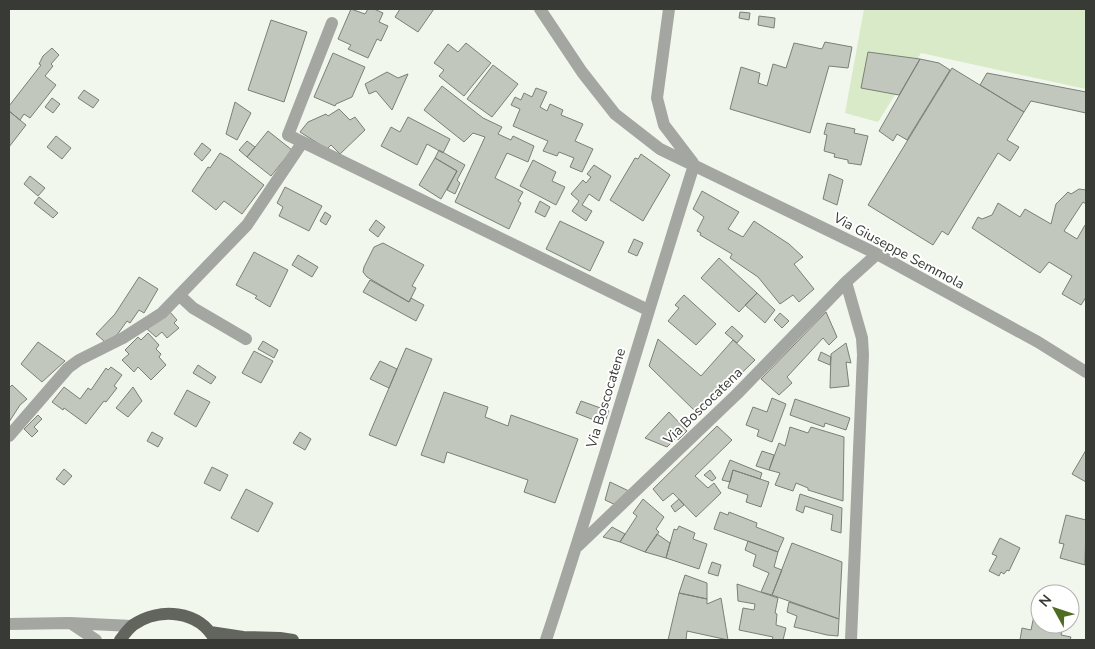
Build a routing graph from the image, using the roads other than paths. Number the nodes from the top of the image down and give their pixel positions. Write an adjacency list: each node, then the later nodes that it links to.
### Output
1 (540, 9): 5 (street, Via Giuseppe Semmola)
2 (669, 9): 5 (street, Via Giuseppe Semmola)
3 (332, 23): 4 (street)
4 (302, 143): 8 (street); 9 (street)
5 (694, 165): 6 (street, Via Giuseppe Semmola); 9 (street, Via Boscocatene)
6 (877, 254): 7 (street, Via Boscocatena); 11 (street, Via Giuseppe Semmola)
7 (846, 282): 13 (street, Via Boscocatena); 23 (street)
8 (179, 295): 10 (street); 12 (street)
9 (648, 310): 13 (street, Via Boscocatene)
10 (246, 339)
11 (1086, 372)
12 (9, 436)
13 (577, 548): 22 (street, Via Boscocatene)
14 (70, 623): 15 (street); 16 (street); 19 (street)
15 (9, 624)
16 (132, 626): 17 (main road); 20 (main road)
17 (212, 636): 18 (main road)
18 (277, 639): 21 (main road)
19 (96, 640)
20 (120, 640)
21 (293, 640)
22 (546, 640)
23 (851, 640)

